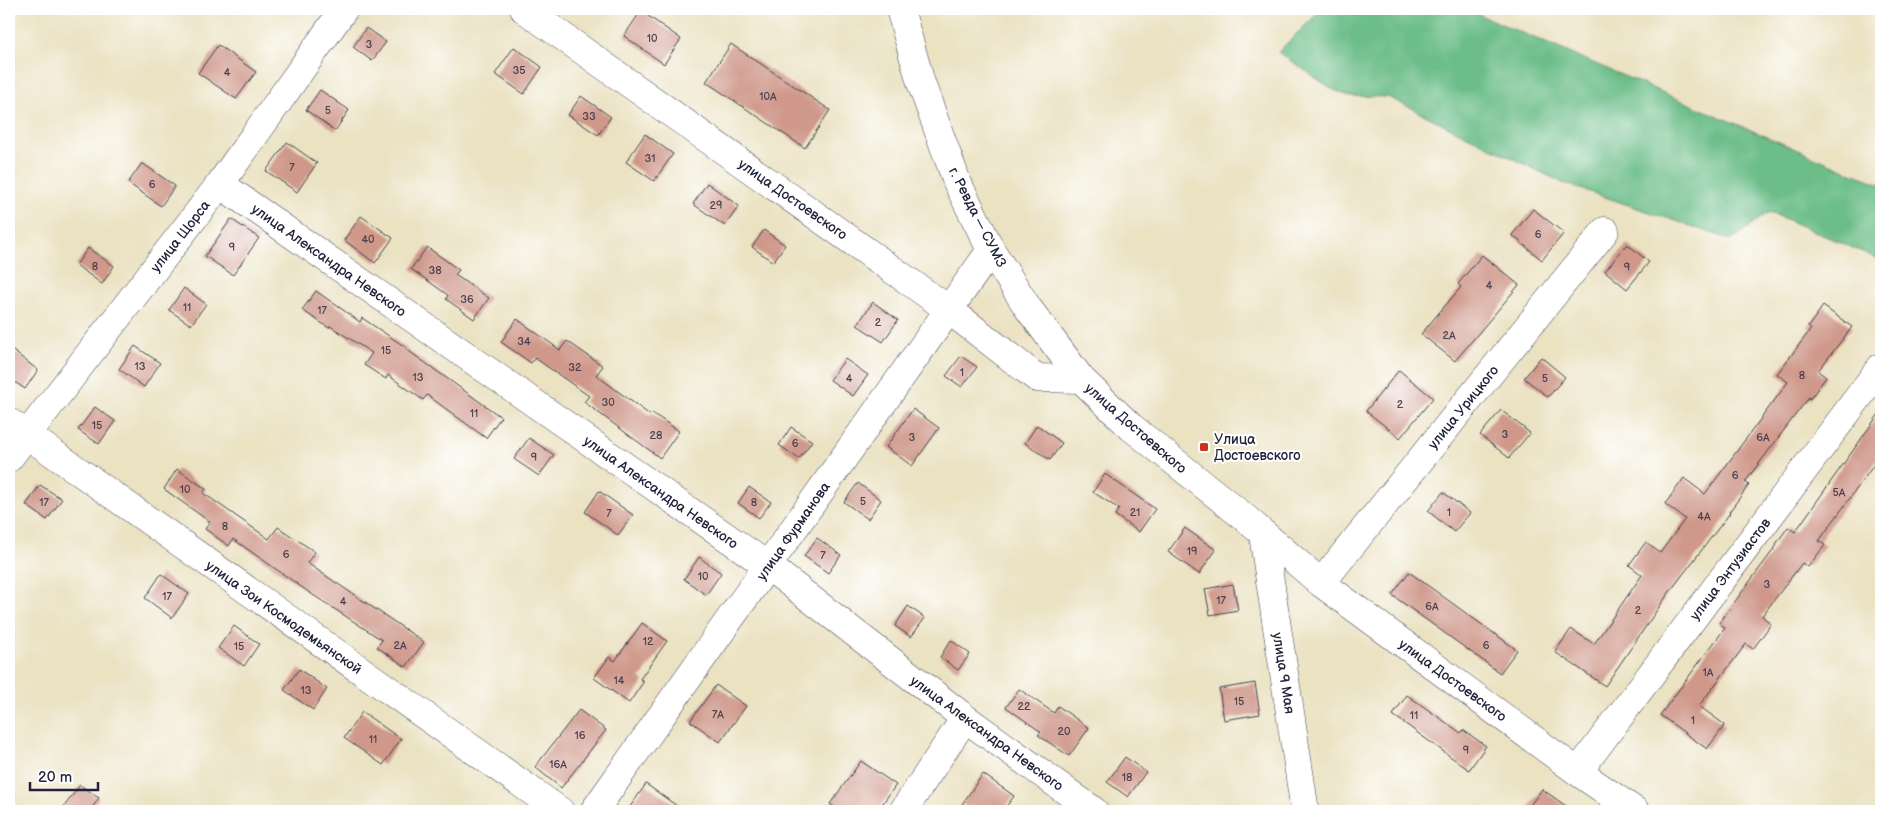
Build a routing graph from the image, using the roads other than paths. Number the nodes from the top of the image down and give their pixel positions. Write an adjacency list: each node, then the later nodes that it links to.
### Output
1 (344, 9): 4 (street, улица Щорса)
2 (524, 9): 7 (street, улица Достоевского)
3 (900, 9): 6 (street, г. Ревда — СУМЗ)
4 (220, 184): 10 (street, улица Щорса); 13 (street, улица Александра Невского)
5 (1606, 231): 14 (street, улица Урицкого)
6 (991, 250): 7 (street, улица Фурманова); 9 (street, г. Ревда — СУМЗ)
7 (948, 309): 9 (street, улица Достоевского); 13 (street, улица Фурманова)
8 (1881, 367): 16 (street, улица Энтузиастов)
9 (1081, 380): 12 (street, улица Достоевского)
10 (17, 428): 11 (street, улица Щорса); 17 (street, улица Зои Космодемьянской)
11 (9, 458)
12 (1263, 535): 14 (street, улица Достоевского); 21 (street, улица 9 Мая)
13 (768, 566): 15 (street, улица Александра Невского); 18 (street, улица Фурманова)
14 (1321, 583): 16 (street, улица Достоевского)
15 (965, 718): 19 (street); 20 (street, улица Александра Невского)
16 (1578, 772): 22 (street, улица Достоевского)
17 (560, 811)
18 (594, 811)
19 (903, 811)
20 (1094, 811)
21 (1304, 811)
22 (1635, 811)

